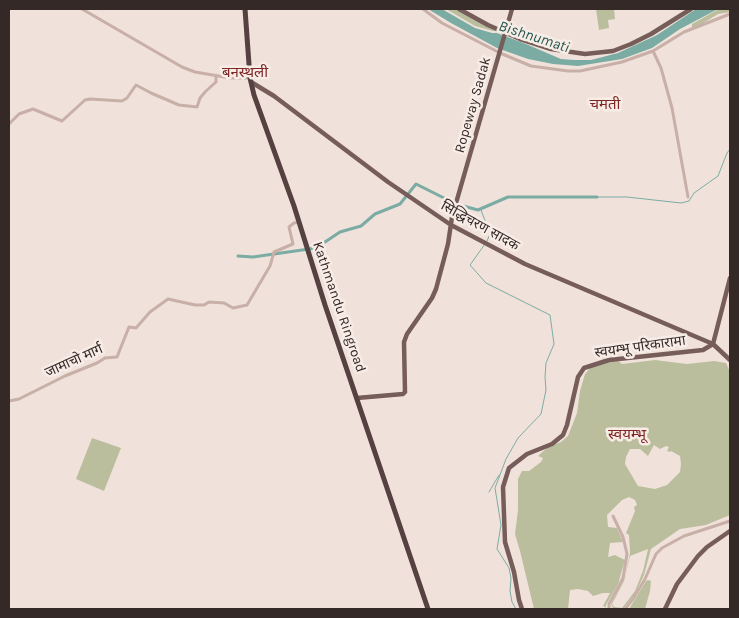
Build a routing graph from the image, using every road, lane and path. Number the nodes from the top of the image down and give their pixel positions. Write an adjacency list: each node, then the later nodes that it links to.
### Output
1 (82, 9): 11 (street)
2 (245, 9): 12 (highway, Kathmandu Ringroad)
3 (423, 9): 10 (street)
4 (459, 9): 8 (main road)
5 (512, 9): 8 (main road, Ropeway Sadak)
6 (691, 9): 8 (main road)
7 (730, 14): 9 (street)
8 (505, 34): 10 (main road, Ropeway Sadak)
9 (653, 51): 10 (street); 14 (street)
10 (500, 52): 16 (main road, Ropeway Sadak)
11 (216, 75): 12 (street); 13 (street)
12 (251, 80): 15 (highway, Kathmandu Ringroad); 16 (main road, सिद्धिचरण सादक)
13 (9, 124)
14 (688, 197)
15 (298, 222): 20 (highway, Kathmandu Ringroad); 21 (street, जामाचो मार्ग)
16 (451, 225): 18 (main road, सिद्धिचरण सादक); 20 (main road)
17 (730, 278): 18 (main road)
18 (713, 344): 19 (main road); 26 (main road, स्वयम्भू परिकारामा)
19 (729, 359)
20 (357, 398): 25 (highway, Kathmandu Ringroad)
21 (9, 400)
22 (613, 516): 27 (street)
23 (730, 521): 28 (street)
24 (730, 531): 29 (main road)
25 (428, 609)
26 (522, 609)
27 (609, 609)
28 (624, 609)
29 (665, 609)

